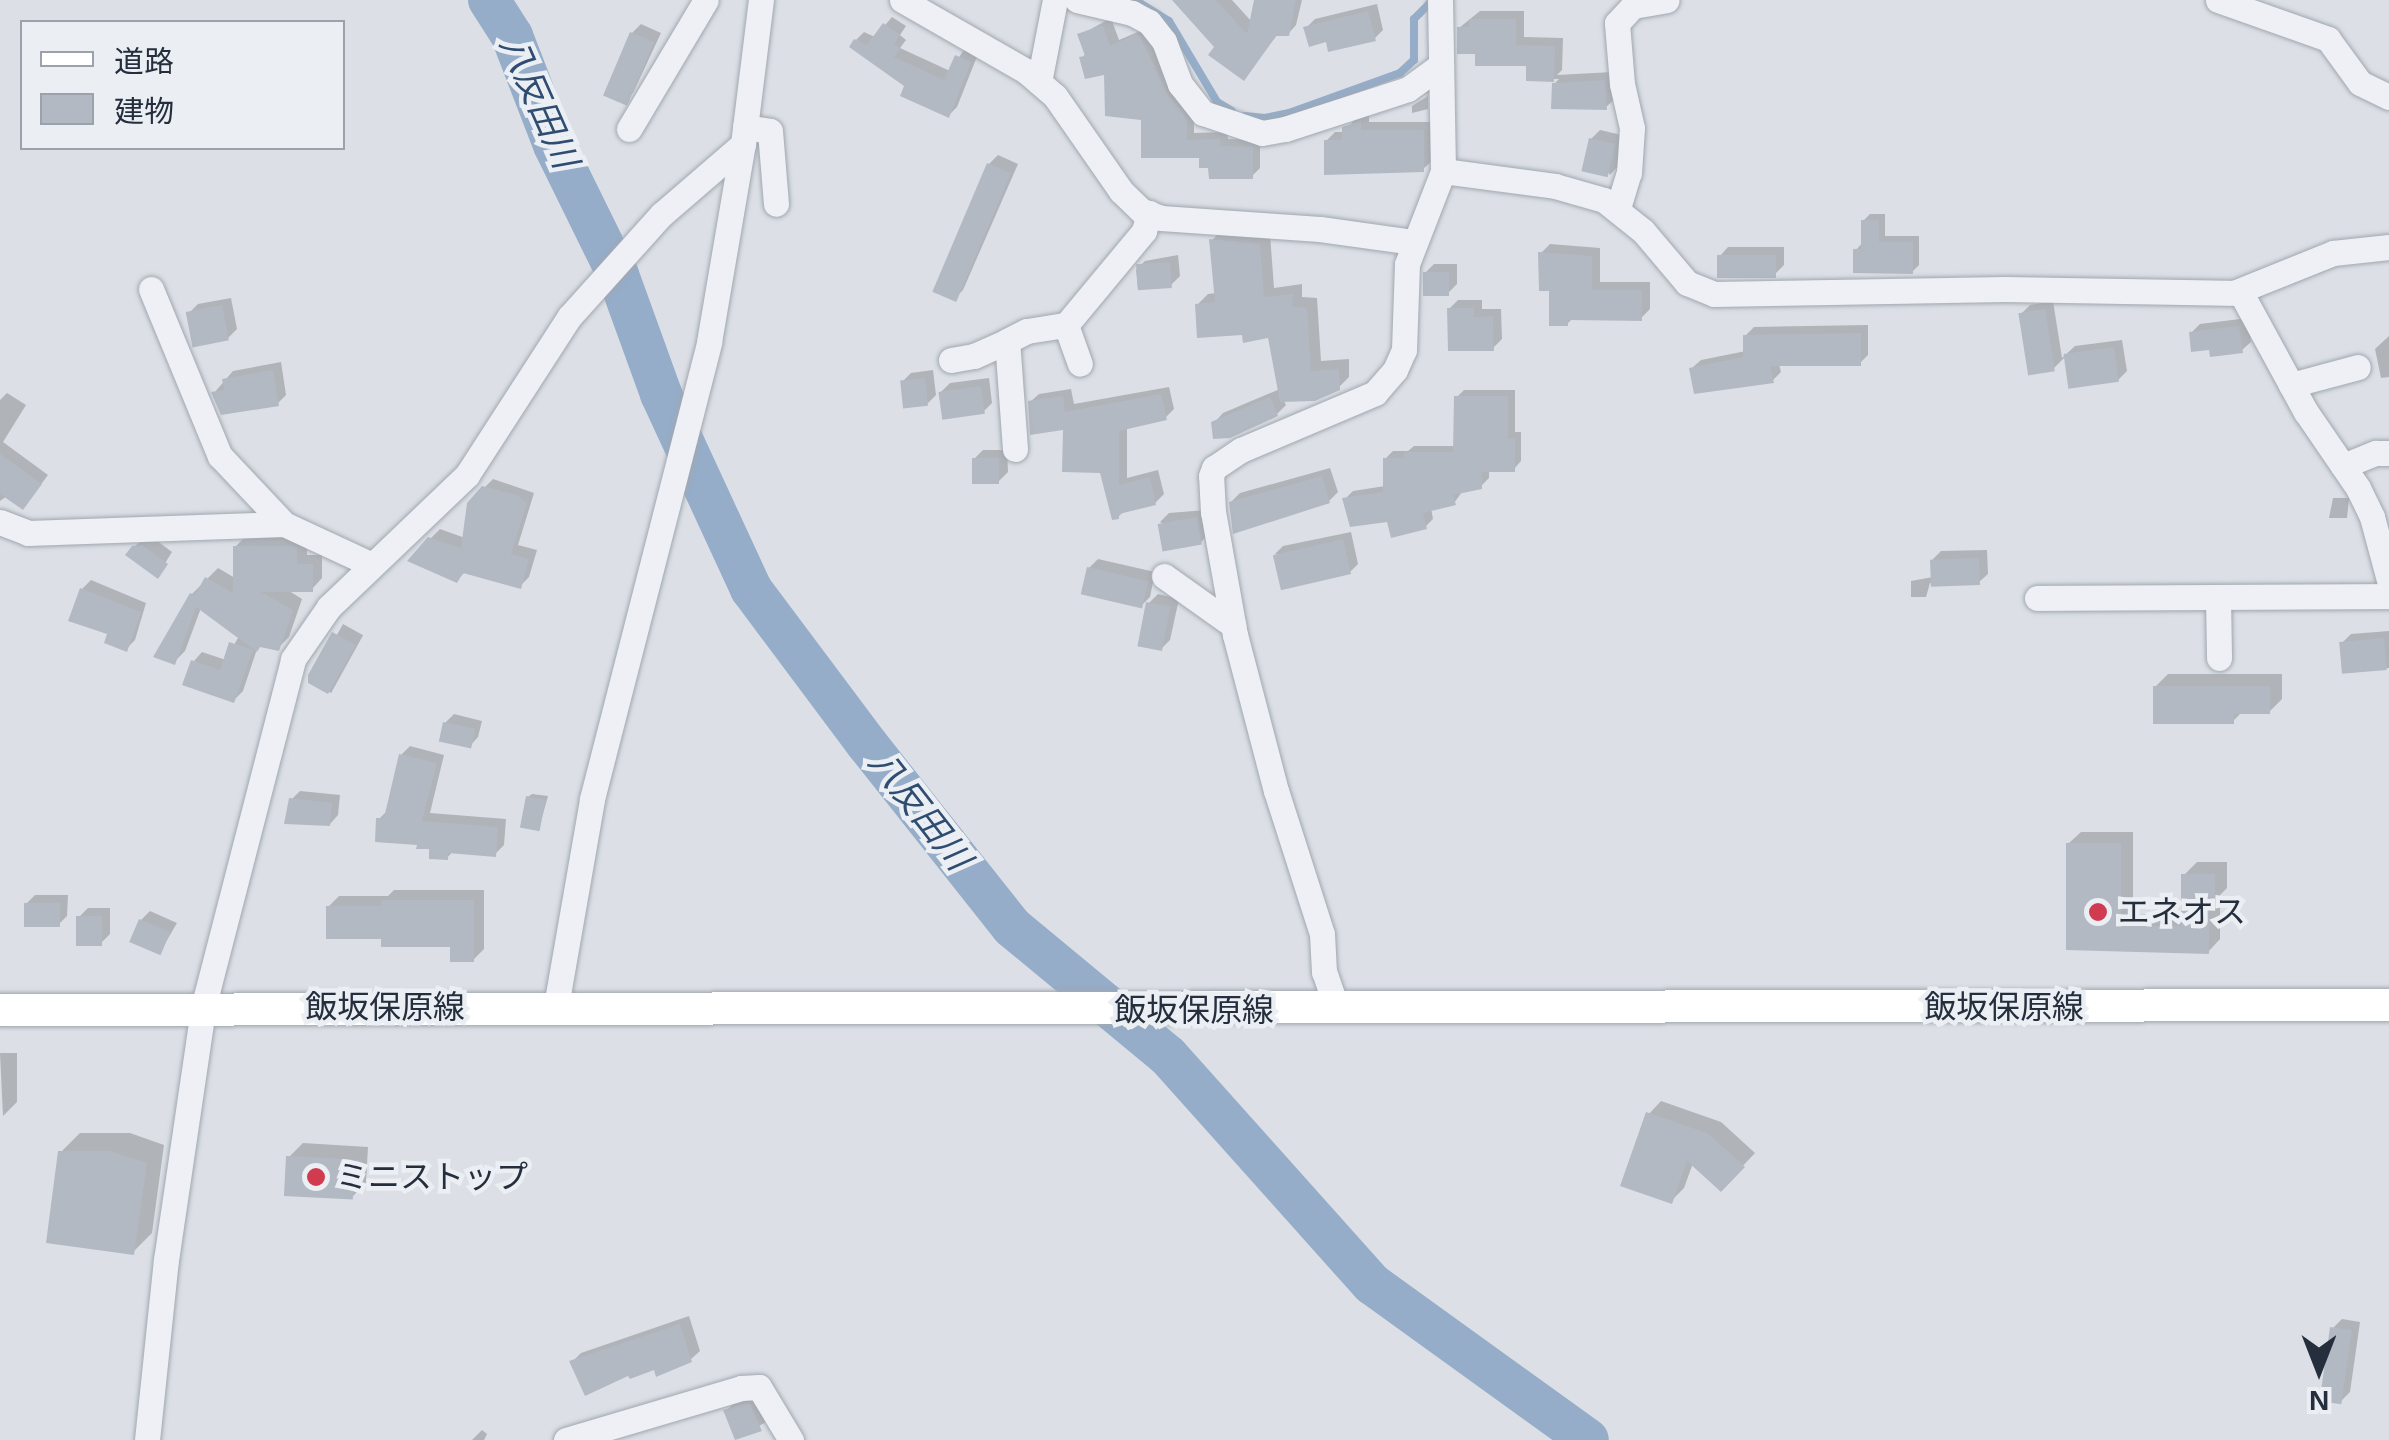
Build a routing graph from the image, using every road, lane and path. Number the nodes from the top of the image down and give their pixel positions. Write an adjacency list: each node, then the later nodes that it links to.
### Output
1 (706, 0): 12 (street)
2 (761, 0): 13 (street)
3 (902, 0): 10 (street)
4 (1055, 0): 10 (street)
5 (1077, 0): 9 (street)
6 (1666, 0): 16 (street)
7 (2218, 0): 11 (street)
8 (1441, 6): 9 (street)
9 (1441, 65): 14 (street)
10 (1039, 82): 17 (street)
11 (2389, 97)
12 (629, 129)
13 (744, 135): 15 (street); 33 (street); 42 (street)
14 (1443, 171): 16 (street); 18 (street)
15 (776, 204)
16 (1618, 208): 21 (street)
17 (1149, 213): 18 (street); 22 (street)
18 (1414, 242): 39 (street)
19 (2389, 247): 21 (street)
20 (151, 289): 32 (street)
21 (2236, 292): 27 (street)
22 (1066, 326): 23 (street); 25 (street)
23 (1006, 340): 24 (street); 28 (street)
24 (951, 360)
25 (1080, 364)
26 (2358, 367): 27 (street)
27 (2291, 384): 30 (street)
28 (1016, 449)
29 (2389, 453): 30 (street)
30 (2343, 466): 35 (street)
31 (0, 522): 32 (street)
32 (284, 524): 33 (street)
33 (370, 564): 43 (street)
34 (1164, 576): 39 (street)
35 (2389, 580)
36 (2389, 596): 38 (street)
37 (2037, 598): 38 (street)
38 (2218, 598): 40 (street)
39 (1233, 625): 44 (street)
40 (2219, 658)
41 (2389, 1005): 44 (main road, 飯坂保原線)
42 (556, 1006): 43 (main road, 飯坂保原線); 44 (main road, 飯坂保原線)
43 (203, 1008): 45 (main road, 飯坂保原線); 46 (street)
44 (1336, 1009)
45 (0, 1010)
46 (147, 1440)
47 (566, 1440): 48 (street)
48 (791, 1440)

